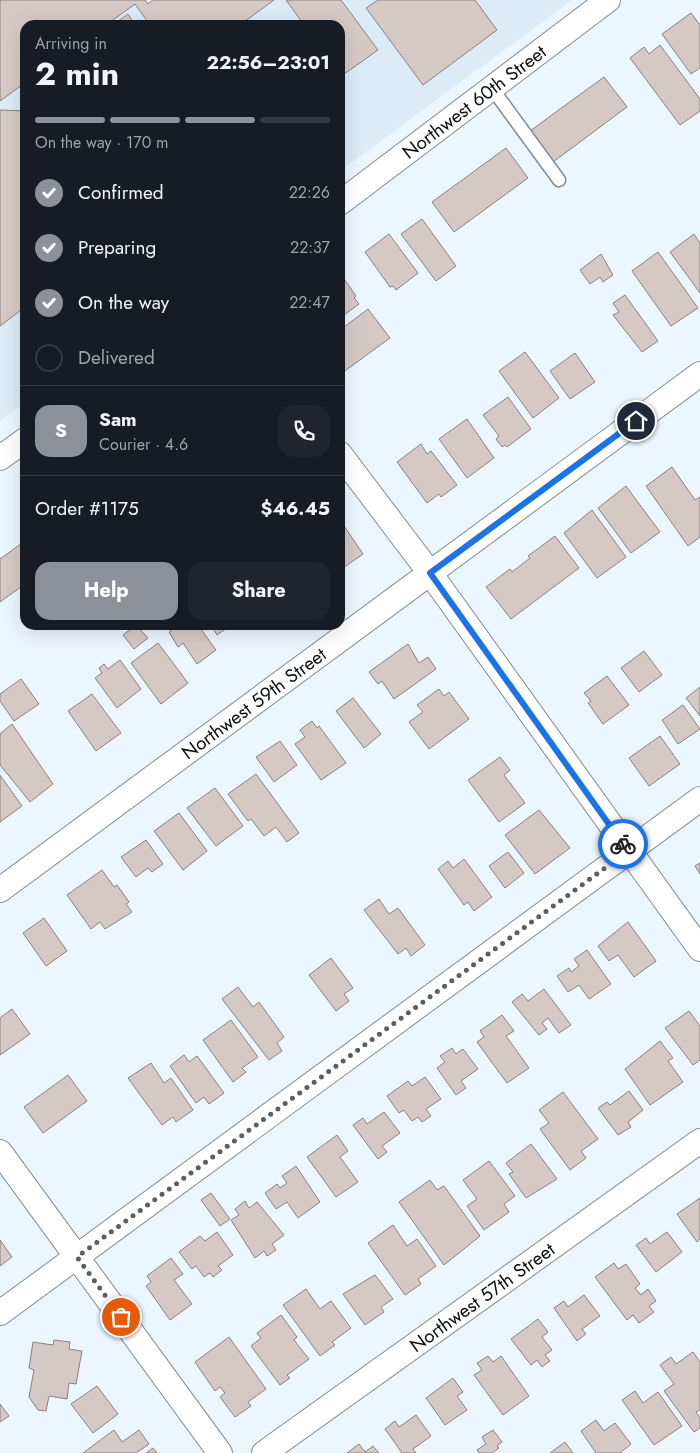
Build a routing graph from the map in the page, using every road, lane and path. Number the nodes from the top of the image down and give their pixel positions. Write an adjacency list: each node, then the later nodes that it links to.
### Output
1 (608, 0): 2 (street, Northwest 60th Street)
2 (491, 87): 3 (lane); 4 (street, Northwest 60th Street)
3 (560, 180)
4 (345, 199)
5 (700, 374): 9 (street, Northwest 59th Street)
6 (20, 444): 7 (street)
7 (0, 458)
8 (345, 461): 9 (street)
9 (430, 573): 11 (street); 12 (street, Northwest 59th Street)
10 (700, 799): 11 (street)
11 (628, 851): 13 (street); 16 (street)
12 (0, 890)
13 (700, 949)
14 (700, 1142): 19 (street, Northwest 57th Street)
15 (0, 1152): 16 (street)
16 (77, 1257): 17 (street); 18 (street)
17 (0, 1313)
18 (220, 1453)
19 (264, 1453)

